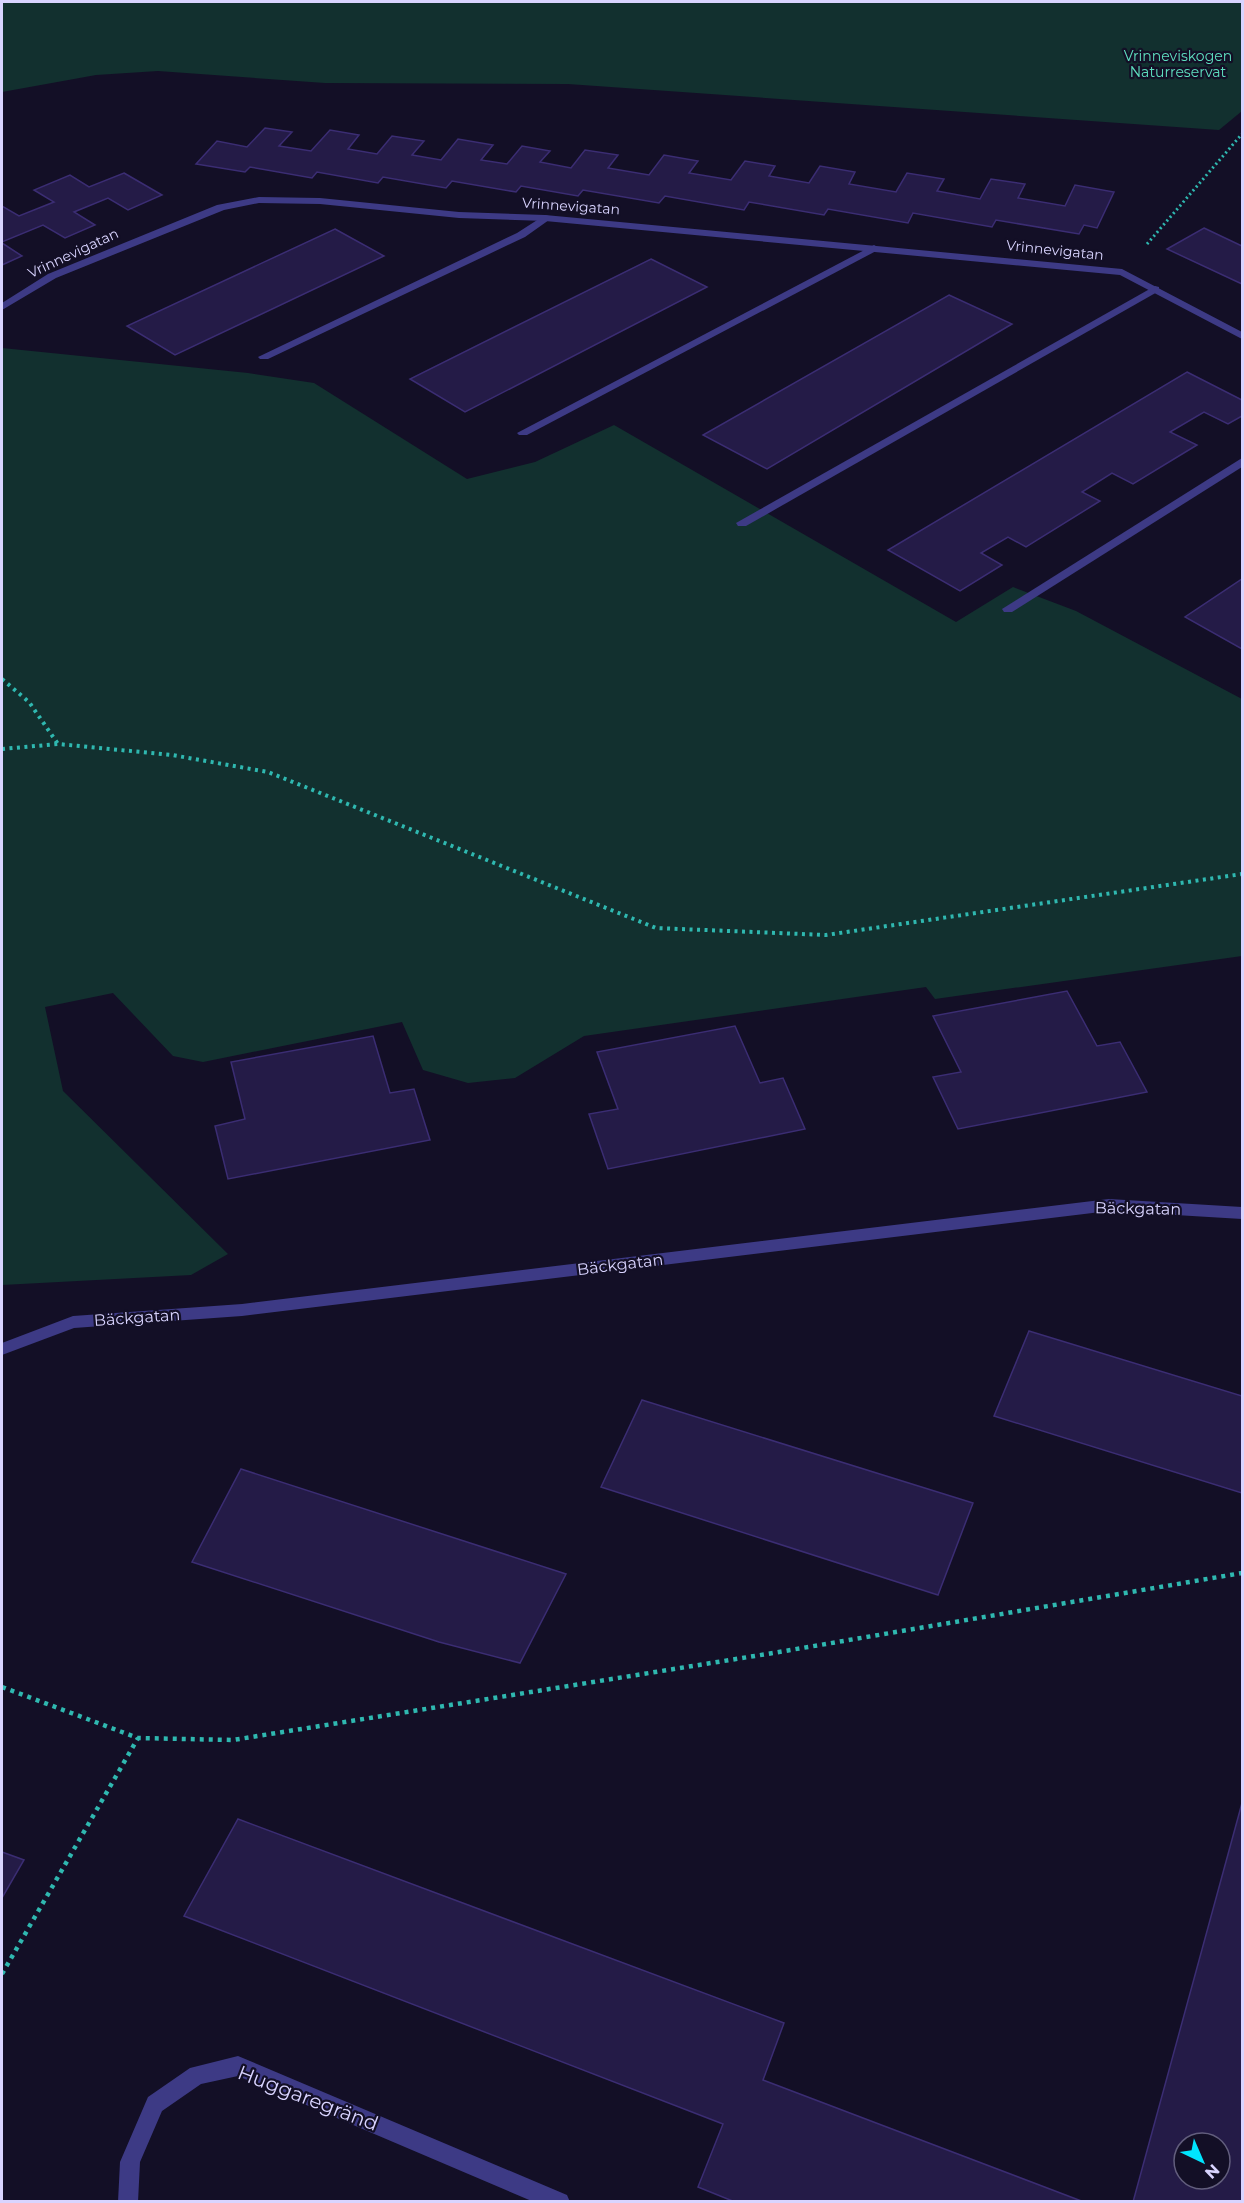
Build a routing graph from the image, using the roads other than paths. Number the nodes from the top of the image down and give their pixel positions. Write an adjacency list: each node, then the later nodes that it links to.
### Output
1 (545, 218): 2 (street, Vrinnevigatan); 4 (street, Vrinnevigatan); 6 (street)
2 (874, 248): 3 (street, Vrinnevigatan); 7 (street)
3 (1155, 289): 5 (street, Vrinnevigatan); 9 (street)
4 (2, 307)
5 (1242, 336)
6 (264, 357)
7 (523, 433)
8 (1242, 462): 10 (street)
9 (742, 523)
10 (1008, 609)
11 (1242, 1213): 12 (street, Bäckgatan)
12 (2, 1349)
13 (128, 2202): 14 (street, Huggaregränd)
14 (560, 2202)

